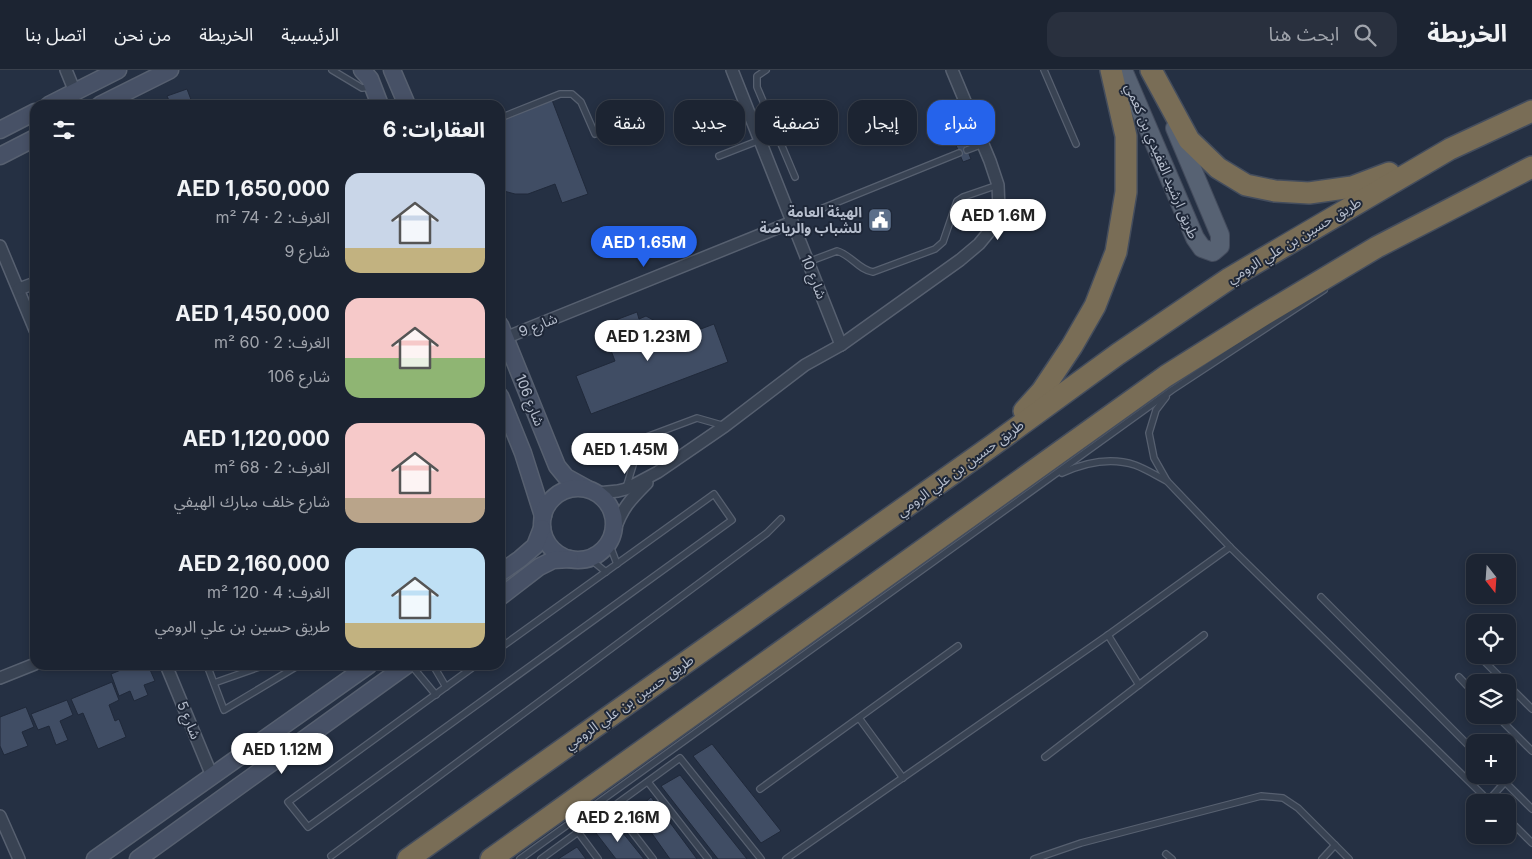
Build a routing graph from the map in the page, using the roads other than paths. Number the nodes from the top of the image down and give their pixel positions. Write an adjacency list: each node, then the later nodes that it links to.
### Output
1 (66, 70): 15 (street)
2 (118, 70): 15 (street)
3 (170, 70): 17 (street)
4 (332, 70): 14 (lane)
5 (362, 70): 14 (street)
6 (392, 70): 19 (street)
7 (732, 70): 24 (street, شارع 10)
8 (766, 70): 39 (lane)
9 (952, 70): 20 (street)
10 (1044, 70): 29 (lane)
11 (1111, 70): 59 (highway)
12 (1123, 70): 13 (main road, طريق ارشيد القفيدي بن كعمي)
13 (1150, 70): 33 (highway)
14 (373, 86): 18 (street)
15 (76, 92): 16 (street)
16 (59, 100)
17 (110, 100)
18 (378, 100)
19 (405, 100)
20 (964, 100)
21 (1532, 111): 33 (highway, طريق حسين بن علي الرومي)
22 (30, 115): 25 (street)
23 (505, 116): 26 (lane)
24 (755, 128)
25 (0, 130)
26 (595, 134)
27 (30, 141): 36 (street)
28 (755, 142): 37 (lane)
29 (1076, 144)
30 (762, 145): 42 (street, شارع 10)
31 (980, 145): 34 (lane)
32 (982, 145): 40 (street)
33 (1450, 149): 59 (highway, طريق حسين بن علي الرومي)
34 (967, 150)
35 (959, 153): 41 (lane)
36 (0, 156)
37 (719, 156)
38 (1532, 167): 44 (highway)
39 (795, 177)
40 (998, 185): 45 (lane); 53 (street)
41 (823, 208)
42 (792, 222): 45 (street, شارع 10); 51 (street, شارع 9)
43 (0, 246): 49 (street)
44 (1377, 247): 46 (lane); 129 (highway)
45 (808, 262): 53 (street, شارع 10)
46 (1342, 275)
47 (30, 285): 49 (street)
48 (1328, 287): 54 (lane)
49 (19, 289): 50 (street)
50 (30, 317)
51 (505, 331)
52 (505, 337): 56 (street, شارع 106)
53 (841, 345): 58 (street)
54 (1172, 390): 61 (lane); 62 (lane)
55 (505, 408): 57 (street, شارع 106)
56 (538, 419): 57 (street); 64 (street, شارع 106)
57 (512, 425): 66 (street, شارع 106)
58 (726, 426): 60 (street); 63 (lane)
59 (993, 445): 128 (highway, طريق حسين بن علي الرومي)
60 (658, 472): 63 (street); 67 (street)
61 (1051, 478): 62 (lane); 130 (lane)
62 (1167, 481): 68 (lane)
63 (626, 489): 64 (street)
64 (593, 491): 66 (street); 67 (street)
65 (781, 519): 122 (lane)
66 (542, 522): 70 (street); 72 (street)
67 (611, 537): 69 (street); 71 (lane)
68 (1230, 547): 76 (lane); 112 (lane)
69 (589, 558): 70 (street); 73 (lane)
70 (570, 559): 74 (street)
71 (617, 564): 73 (lane); 99 (lane)
72 (505, 570)
73 (606, 572): 78 (lane)
74 (505, 592)
75 (1321, 597): 103 (lane)
76 (1108, 635): 96 (lane); 107 (lane)
77 (1204, 635): 96 (lane)
78 (505, 644)
79 (958, 646): 101 (lane)
80 (1487, 664): 91 (lane)
81 (30, 666): 93 (street)
82 (168, 670): 106 (street, شارع 5)
83 (209, 670): 94 (lane)
84 (251, 670): 94 (lane)
85 (292, 670): 94 (lane)
86 (362, 670): 106 (street)
87 (400, 670): 127 (street)
88 (415, 670): 99 (lane)
89 (436, 670): 97 (lane)
90 (469, 670): 97 (lane)
91 (1496, 674)
92 (1459, 677): 95 (lane)
93 (0, 678)
94 (214, 683)
95 (1466, 684)
96 (1139, 685): 105 (lane)
97 (446, 687): 99 (lane)
98 (1516, 694): 100 (lane)
99 (436, 695)
100 (1532, 709)
101 (859, 718): 107 (lane); 111 (lane)
102 (1505, 724): 104 (lane)
103 (1466, 743)
104 (1532, 751)
105 (1045, 757)
106 (212, 776): 126 (street)
107 (903, 778): 135 (lane)
108 (648, 782): 114 (lane); 133 (lane); 134 (lane)
109 (1503, 784): 113 (lane)
110 (1507, 784): 115 (lane)
111 (760, 789)
112 (1481, 794)
113 (1495, 794)
114 (614, 806): 118 (lane); 132 (lane)
115 (1532, 809)
116 (0, 816): 125 (street)
117 (1516, 827): 119 (lane)
118 (578, 832): 124 (lane); 131 (lane)
119 (1532, 843)
120 (1335, 846): 123 (lane); 138 (lane); 139 (lane)
121 (1166, 854): 137 (lane)
122 (331, 856)
123 (1048, 857): 136 (lane)
124 (545, 858)
125 (19, 859)
126 (95, 859)
127 (138, 859)
128 (408, 859)
129 (491, 859)
130 (520, 859)
131 (598, 859)
132 (653, 859)
133 (708, 859)
134 (761, 859)
135 (786, 859)
136 (1034, 859)
137 (1172, 859)
138 (1322, 859)
139 (1349, 859)

